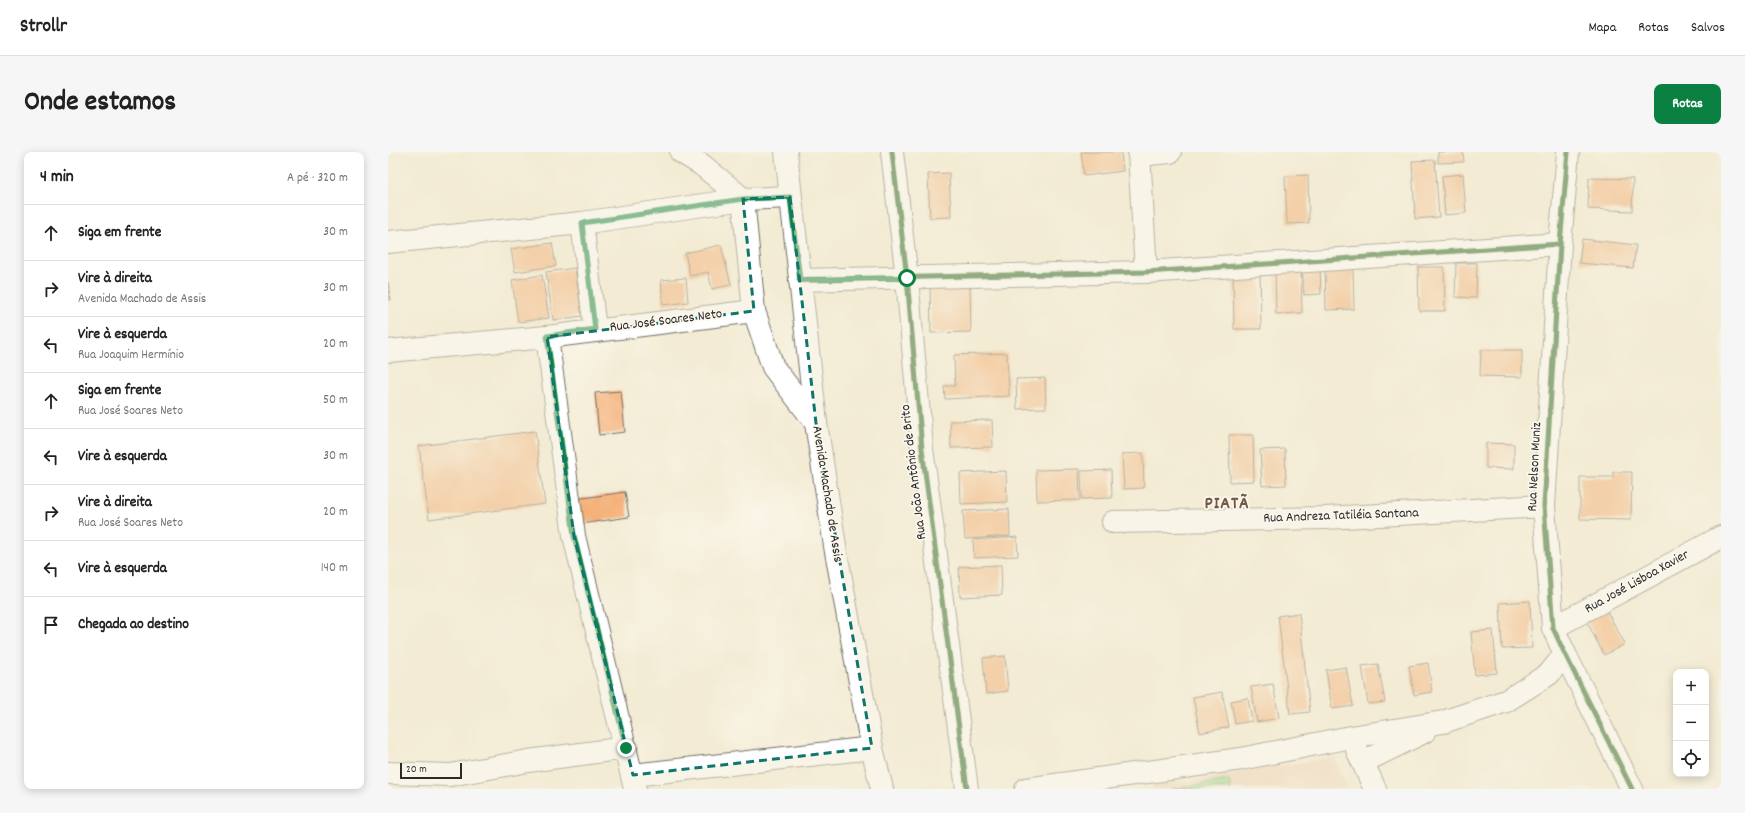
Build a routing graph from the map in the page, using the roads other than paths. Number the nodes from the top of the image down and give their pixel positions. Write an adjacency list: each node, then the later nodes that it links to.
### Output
1 (681, 152): 8 (street)
2 (786, 152): 7 (street, Avenida Machado de Assis)
3 (892, 152): 13 (street, Rua João Antônio de Brito)
4 (1170, 152): 6 (street)
5 (1568, 152): 11 (street, Rua Nelson Muniz)
6 (1139, 153): 12 (street)
7 (790, 197): 8 (street); 14 (street, Avenida Machado de Assis)
8 (743, 199): 9 (street); 15 (street)
9 (582, 223): 10 (street); 16 (street)
10 (388, 242)
11 (1560, 244): 12 (street); 20 (street, Rua Nelson Muniz)
12 (1146, 272): 13 (street)
13 (907, 278): 14 (street); 34 (street, Rua João Antônio de Brito)
14 (800, 280): 19 (street, Avenida Machado de Assis)
15 (754, 311): 16 (street, Rua José Soares Neto); 19 (street)
16 (595, 329): 17 (street, Rua José Soares Neto)
17 (547, 336): 18 (street, Rua José Soares Neto); 27 (street)
18 (388, 351)
19 (816, 423): 28 (street, Avenida Machado de Assis)
20 (1544, 506): 21 (street, Rua Andreza Tatiléia Santana); 23 (street, Rua Nelson Muniz)
21 (1113, 522)
22 (1721, 537): 23 (street, Rua José Lisboa Xavier)
23 (1554, 628): 24 (street, Rua Nelson Muniz)
24 (1565, 654): 25 (street); 37 (street, Rua Nelson Muniz)
25 (1443, 722): 26 (street); 29 (street)
26 (1352, 737): 29 (street); 32 (street)
27 (626, 748): 30 (street); 31 (street)
28 (872, 748): 31 (street); 33 (street, Avenida Machado de Assis)
29 (1363, 762): 36 (street)
30 (388, 773)
31 (634, 782)
32 (1128, 782): 35 (street)
33 (882, 789)
34 (967, 789)
35 (1026, 789)
36 (1375, 789)
37 (1632, 789)

